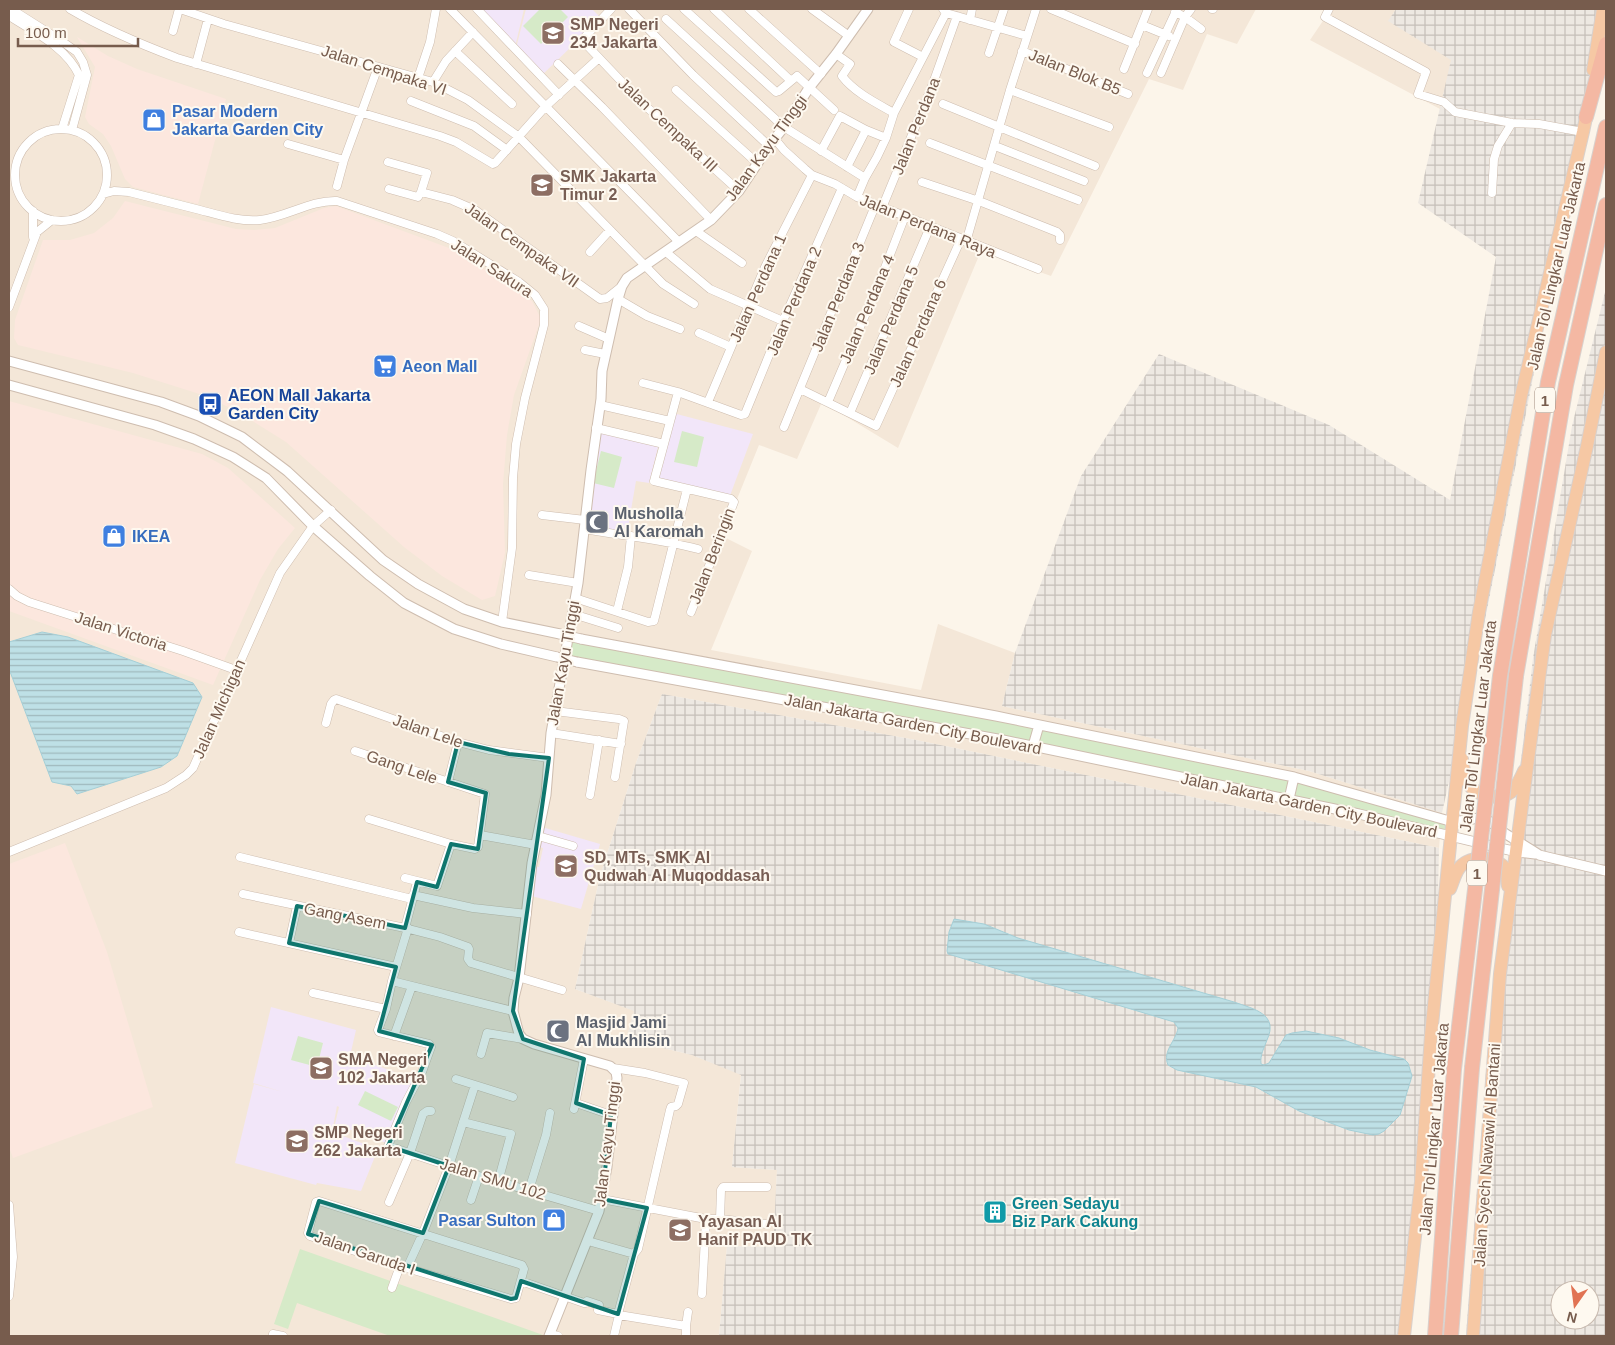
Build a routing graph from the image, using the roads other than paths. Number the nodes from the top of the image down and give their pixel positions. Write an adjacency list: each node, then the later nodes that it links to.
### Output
1 (12, 9): 78 (street)
2 (70, 9): 48 (street)
3 (180, 9): 28 (street, Jalan Cempaka VI); 34 (street)
4 (436, 9): 55 (street)
5 (450, 9): 35 (street)
6 (477, 9): 63 (street)
7 (611, 9): 47 (street, Jalan Cempaka III)
8 (629, 9): 83 (street, Jalan Perdana Raya)
9 (684, 9): 56 (street)
10 (714, 9): 56 (street)
11 (749, 9): 54 (street)
12 (814, 9): 37 (street)
13 (868, 9): 37 (street, Jalan Kayu Tinggi)
14 (909, 9): 46 (street)
15 (972, 9): 30 (street)
16 (1004, 9): 32 (street)
17 (1036, 9): 38 (street, Jalan Perdana 6)
18 (1051, 9): 40 (street)
19 (1148, 9): 31 (street)
20 (1191, 9): 27 (street)
21 (1329, 9): 72 (street)
22 (1603, 9): 71 (highway)
23 (945, 11): 26 (street); 46 (street)
24 (1176, 11): 27 (street); 36 (street)
25 (9, 16): 77 (street)
26 (956, 16): 30 (street); 112 (street, Jalan Perdana)
27 (1185, 17): 33 (street); 39 (street)
28 (208, 19): 48 (street); 50 (street, Jalan Cempaka VI)
29 (666, 19): 73 (street)
30 (970, 20): 32 (street)
31 (1142, 25): 36 (street); 40 (street)
32 (999, 28): 38 (street); 44 (street)
33 (1201, 29)
34 (173, 31)
35 (473, 32): 42 (street); 67 (street)
36 (1166, 34): 39 (street); 52 (street)
37 (849, 36): 45 (street, Jalan Kayu Tinggi)
38 (1027, 36): 43 (street, Jalan Perdana 6)
39 (1176, 39): 53 (street)
40 (1135, 44): 51 (street)
41 (1606, 44): 71 (highway)
42 (455, 51): 58 (street); 65 (street)
43 (1022, 51): 61 (street, Jalan Perdana 6); 62 (street, Jalan Blok B5)
44 (989, 53)
45 (836, 54): 54 (street, Jalan Kayu Tinggi); 70 (street)
46 (923, 57): 70 (street)
47 (599, 58): 57 (street); 103 (street, Jalan Cempaka III)
48 (196, 64): 69 (street)
49 (558, 64): 57 (street)
50 (378, 67): 55 (street, Jalan Cempaka VI); 69 (street)
51 (1124, 69)
52 (1148, 73)
53 (1161, 73)
54 (821, 74): 59 (street, Jalan Kayu Tinggi)
55 (418, 78): 58 (street, Jalan Cempaka VI)
56 (790, 80): 59 (street)
57 (575, 81): 63 (street); 116 (street)
58 (433, 82): 81 (street, Jalan Cempaka VI)
59 (809, 88): 68 (street); 73 (street, Jalan Kayu Tinggi)
60 (676, 90): 91 (street)
61 (1010, 90): 74 (street, Jalan Perdana 6); 75 (street)
62 (1128, 94)
63 (559, 95): 67 (street)
64 (411, 101): 87 (street)
65 (512, 104)
66 (943, 104): 74 (street)
67 (545, 107): 81 (street); 123 (street)
68 (834, 110)
69 (362, 113): 87 (street); 89 (street)
70 (894, 113): 82 (street)
71 (1586, 117): 80 (highway)
72 (1512, 122): 80 (street); 106 (street)
73 (784, 127): 83 (street, Jalan Kayu Tinggi); 88 (street)
74 (1000, 127): 86 (street, Jalan Perdana 6); 93 (street)
75 (1109, 127)
76 (1606, 127): 266 (highway, Jalan Tol Lingkar Luar Jakarta / 1, bridge)
77 (62, 129): 78 (street); 113 (street)
78 (72, 130): 97 (street)
79 (866, 130): 82 (street); 88 (street); 94 (street)
80 (1583, 132): 181 (highway)
81 (519, 136): 87 (street); 118 (street, Jalan Cempaka VI)
82 (886, 138): 96 (street)
83 (772, 142): 91 (street, Jalan Kayu Tinggi); 95 (street, Jalan Perdana Raya)
84 (930, 143): 92 (street)
85 (288, 144): 89 (street)
86 (995, 146): 92 (street, Jalan Perdana 6); 98 (street)
87 (507, 150)
88 (820, 151): 94 (street)
89 (344, 160): 100 (street)
90 (388, 162): 105 (street)
91 (757, 164): 103 (street, Jalan Kayu Tinggi)
92 (989, 165): 109 (street); 110 (street, Jalan Perdana 6)
93 (1095, 166)
94 (847, 167): 96 (street)
95 (812, 174): 101 (street, Jalan Perdana Raya); 133 (street, Jalan Perdana 1)
96 (865, 178): 108 (street)
97 (107, 180): 104 (street, Jalan Sakura); 107 (street)
98 (1084, 181)
99 (922, 182): 110 (street)
100 (337, 186)
101 (842, 188): 108 (street, Jalan Perdana Raya); 134 (street, Jalan Perdana 2)
102 (389, 190): 105 (street, Jalan Cempaka VII)
103 (739, 191): 116 (street, Jalan Kayu Tinggi)
104 (129, 192): 107 (street, Jalan Sakura); 171 (street, Jalan Sakura)
105 (421, 192): 129 (street, Jalan Cempaka VII)
106 (1492, 193)
107 (103, 194): 115 (street)
108 (857, 198): 112 (street, Jalan Perdana Raya)
109 (1078, 200)
110 (979, 201): 120 (street); 121 (street, Jalan Perdana 6)
111 (1606, 205): 267 (highway, Jalan Tol Lingkar Luar Jakarta / 1, bridge)
112 (879, 207): 114 (street, Jalan Perdana Raya); 146 (street, Jalan Perdana 3)
113 (33, 211): 115 (street); 122 (street)
114 (905, 216): 117 (street, Jalan Perdana Raya); 149 (street, Jalan Perdana 4)
115 (52, 220): 122 (street)
116 (711, 220): 119 (street, Jalan Kayu Tinggi)
117 (930, 227): 121 (street, Jalan Perdana Raya); 151 (street, Jalan Perdana 5)
118 (610, 230): 124 (street); 127 (street, Jalan Cempaka VI)
119 (696, 231): 123 (street, Jalan Kayu Tinggi); 126 (street)
120 (1060, 240)
121 (964, 241): 128 (street, Jalan Perdana Raya); 151 (street, Jalan Perdana 6)
122 (33, 242): 132 (street)
123 (679, 242): 125 (street, Jalan Kayu Tinggi)
124 (590, 252)
125 (666, 252): 127 (street, Jalan Kayu Tinggi); 133 (street)
126 (742, 263)
127 (644, 266): 129 (street, Jalan Kayu Tinggi); 131 (street, Jalan Cempaka VI)
128 (1038, 269)
129 (622, 286): 130 (street, Jalan Kayu Tinggi)
130 (618, 299): 136 (street); 138 (street, Jalan Kayu Tinggi)
131 (694, 304)
132 (9, 306)
133 (748, 307): 134 (street); 139 (street, Jalan Perdana 1)
134 (783, 321): 148 (street, Jalan Perdana 2)
135 (579, 326): 138 (street)
136 (680, 329)
137 (699, 333): 139 (street)
138 (609, 339): 142 (street, Jalan Kayu Tinggi)
139 (731, 347): 148 (street, Jalan Perdana 1)
140 (585, 350): 142 (street)
141 (1606, 352): 185 (highway)
142 (605, 354): 150 (street, Jalan Kayu Tinggi)
143 (9, 361): 157 (street, Jalan Jakarta Garden City Boulevard)
144 (643, 383): 147 (street)
145 (9, 385): 160 (street, Jalan Jakarta Garden City Boulevard)
146 (800, 388): 149 (street); 153 (street, Jalan Perdana 3)
147 (678, 392): 148 (street); 152 (street)
148 (708, 402)
149 (828, 402): 151 (street)
150 (600, 405): 152 (street); 154 (street, Jalan Kayu Tinggi)
151 (850, 413)
152 (670, 420): 155 (street)
153 (784, 427)
154 (596, 428): 155 (street); 159 (street, Jalan Kayu Tinggi)
155 (664, 444): 156 (street)
156 (687, 489): 162 (street); 169 (street, Jalan Beringin)
157 (331, 510): 160 (street, Jalan Michigan); 171 (street, Jalan Jakarta Garden City Boulevard)
158 (542, 514): 159 (street)
159 (585, 525): 161 (street); 165 (street, Jalan Kayu Tinggi)
160 (314, 526): 173 (street, Jalan Michigan); 182 (street, Jalan Jakarta Garden City Boulevard, bridge)
161 (631, 536): 162 (street); 168 (street)
162 (675, 543): 163 (street); 168 (street)
163 (698, 549)
164 (529, 575): 165 (street)
165 (578, 583): 167 (street, Jalan Kayu Tinggi)
166 (9, 589): 173 (street, Jalan Victoria)
167 (575, 598): 168 (street); 170 (street, Jalan Kayu Tinggi)
168 (617, 611)
169 (691, 612)
170 (572, 614): 172 (street); 174 (street, Jalan Kayu Tinggi)
171 (502, 622): 176 (street, Jalan Jakarta Garden City Boulevard, bridge)
172 (618, 628)
173 (236, 670): 199 (street, Jalan Michigan)
174 (555, 710): 177 (street, Jalan Kayu Tinggi); 180 (street)
175 (326, 723): 179 (street, Jalan Lele)
176 (1038, 725): 182 (street); 187 (street, Jalan Jakarta Garden City Boulevard)
177 (551, 733): 178 (street); 184 (street, Jalan Kayu Tinggi)
178 (599, 740): 180 (street); 189 (street)
179 (458, 742): 184 (street, Jalan Lele); 188 (street)
180 (621, 744): 186 (street)
181 (1459, 744): 185 (highway); 192 (highway)
182 (1033, 746): 190 (street, Jalan Jakarta Garden City Boulevard)
183 (355, 751): 188 (street, Gang Lele)
184 (549, 758): 195 (street, Jalan Kayu Tinggi)
185 (1529, 760): 198 (highway)
186 (615, 777)
187 (1294, 778): 190 (street); 192 (street, Jalan Jakarta Garden City Boulevard)
188 (448, 782): 193 (street, Gang Lele)
189 (590, 796)
190 (1290, 799): 194 (street, Jalan Jakarta Garden City Boulevard)
191 (369, 819): 196 (street)
192 (1453, 822): 194 (highway); 198 (street, Jalan Jakarta Garden City Boulevard)
193 (480, 835): 195 (street); 196 (street)
194 (1450, 836): 198 (street, Jalan Jakarta Garden City Boulevard); 207 (highway)
195 (537, 840): 197 (street); 208 (street, Jalan Kayu Tinggi)
196 (451, 844): 203 (street)
197 (573, 846)
198 (1517, 847): 201 (street, Jalan Jakarta Garden City Boulevard); 209 (highway)
199 (9, 852)
200 (240, 857): 205 (street)
201 (1606, 871)
202 (404, 878): 203 (street)
203 (417, 882): 205 (street)
204 (243, 894): 206 (street, Gang Asem)
205 (412, 897): 208 (street); 210 (street)
206 (297, 906): 210 (street, Gang Asem); 212 (street)
207 (1443, 908): 209 (highway); 265 (highway)
208 (527, 914): 214 (street, Jalan Kayu Tinggi)
209 (1509, 914): 268 (highway, Jalan Syech Nawawi Al Bantani)
210 (406, 928): 213 (street, Gang Asem); 214 (street)
211 (239, 932): 212 (street)
212 (289, 943): 213 (street)
213 (396, 967): 215 (street, Gang Asem)
214 (519, 978): 217 (street); 220 (street, Jalan Kayu Tinggi)
215 (392, 981): 216 (street); 219 (street, Gang Asem)
216 (412, 986): 220 (street); 221 (street)
217 (562, 990)
218 (312, 993): 219 (street)
219 (386, 1009): 221 (street, Gang Asem)
220 (513, 1012): 222 (street, Jalan Kayu Tinggi)
221 (394, 1036): 233 (street, Jalan SMU 102)
222 (523, 1039): 223 (street); 224 (street, Jalan Kayu Tinggi)
223 (481, 1054)
224 (584, 1059): 225 (street, Jalan Kayu Tinggi); 231 (street)
225 (613, 1068): 231 (street, Jalan Kayu Tinggi); 243 (street)
226 (456, 1079): 227 (street)
227 (475, 1085): 228 (street); 232 (street)
228 (513, 1097)
229 (430, 1111): 233 (street)
230 (550, 1114): 238 (street)
231 (611, 1114): 239 (street, Jalan Kayu Tinggi)
232 (463, 1122): 234 (street); 236 (street)
233 (410, 1153): 234 (street, Jalan SMU 102); 241 (street)
234 (449, 1166): 235 (street, Jalan SMU 102); 248 (street)
235 (479, 1176): 236 (street, Jalan SMU 102); 240 (street)
236 (498, 1182): 238 (street, Jalan SMU 102)
237 (767, 1188): 245 (street)
238 (529, 1190): 244 (street, Jalan SMU 102)
239 (602, 1199): 243 (street); 244 (street, Jalan Kayu Tinggi)
240 (471, 1200)
241 (390, 1202)
242 (9, 1205): 255 (street)
243 (647, 1208): 246 (street); 250 (street)
244 (599, 1211): 249 (street, Jalan Kayu Tinggi)
245 (720, 1219): 246 (street); 247 (street)
246 (706, 1220): 254 (street)
247 (766, 1224)
248 (423, 1233): 251 (street); 251 (street, Jalan Garuda I); 252 (street, Jalan Garuda I)
249 (588, 1241): 250 (street); 256 (street, Jalan Kayu Tinggi)
250 (634, 1254): 258 (street)
251 (403, 1267): 252 (street, Jalan Garuda I); 253 (street)
252 (521, 1281): 256 (street)
253 (392, 1288)
254 (702, 1294)
255 (9, 1296)
256 (564, 1296): 258 (street); 261 (street, Jalan Kayu Tinggi)
257 (688, 1312): 259 (street)
258 (619, 1315): 259 (street); 263 (street)
259 (686, 1326): 264 (street)
260 (273, 1334): 262 (street)
261 (553, 1335)
262 (283, 1336)
263 (614, 1336)
264 (686, 1336)
265 (1404, 1336)
266 (1435, 1336)
267 (1452, 1336)
268 (1473, 1336)

